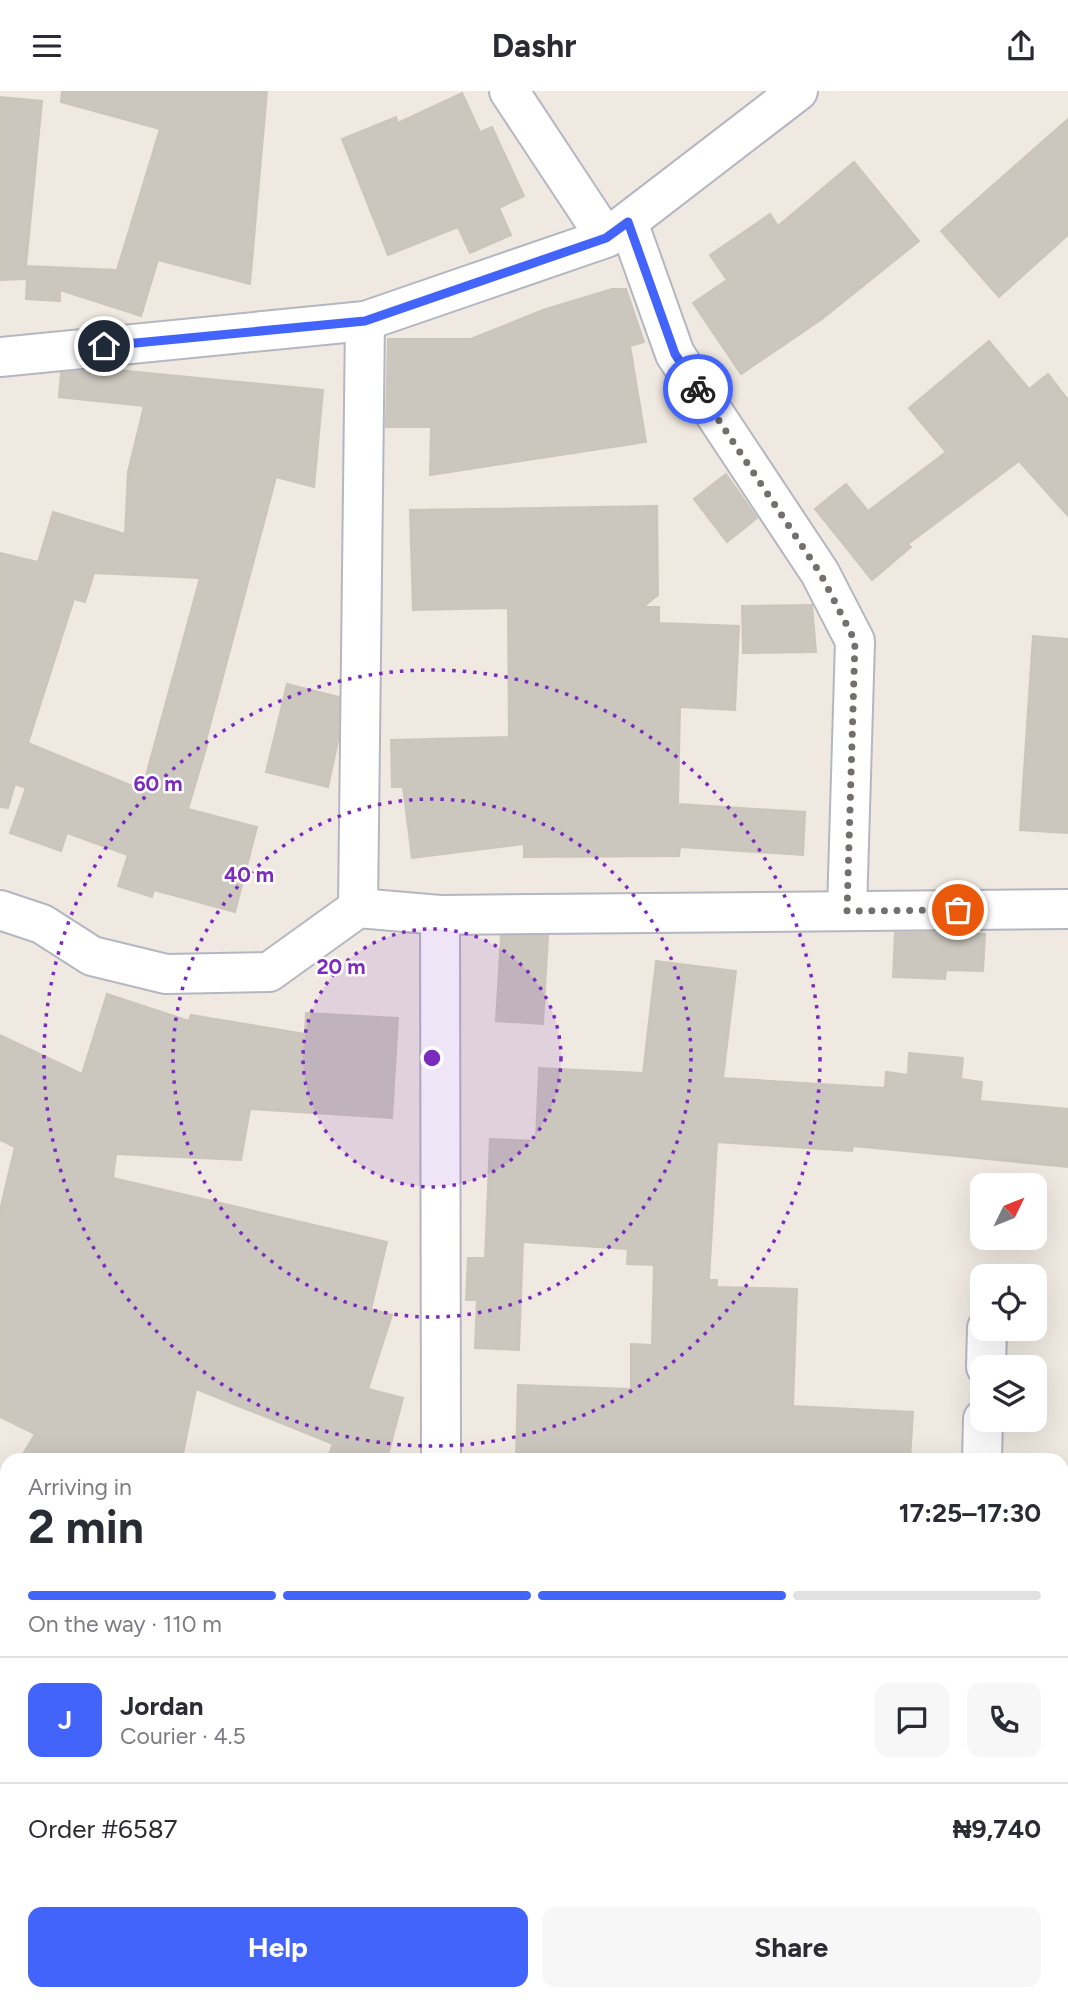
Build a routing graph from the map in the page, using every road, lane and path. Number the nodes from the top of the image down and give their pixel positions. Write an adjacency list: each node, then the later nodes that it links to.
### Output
1 (509, 91): 3 (street)
2 (798, 91): 3 (street)
3 (617, 230): 4 (street); 9 (street)
4 (365, 321): 5 (street); 6 (street)
5 (0, 357)
6 (358, 908): 8 (street); 10 (street)
7 (1068, 909): 9 (street)
8 (0, 911)
9 (847, 911): 10 (street)
10 (440, 915): 12 (street)
11 (983, 1432): 13 (street)
12 (441, 1453)
13 (982, 1453)

